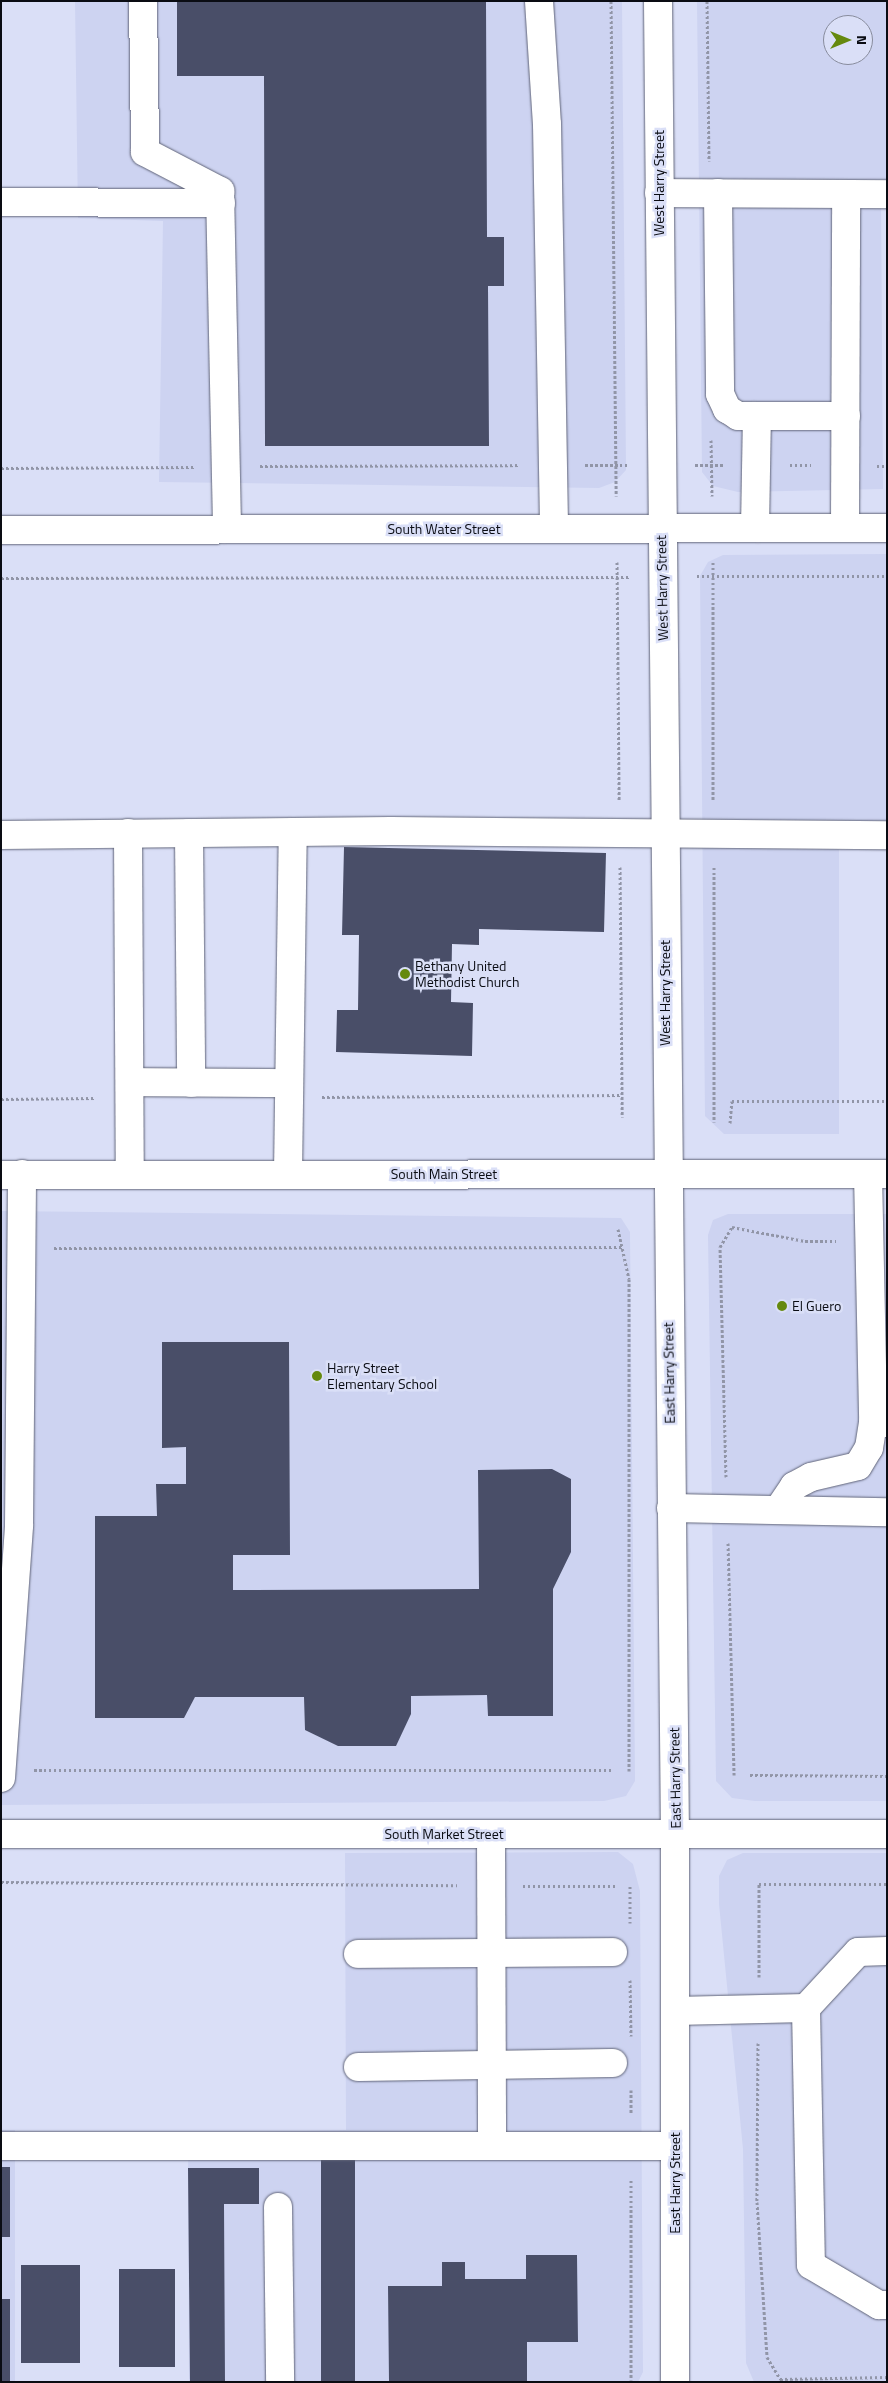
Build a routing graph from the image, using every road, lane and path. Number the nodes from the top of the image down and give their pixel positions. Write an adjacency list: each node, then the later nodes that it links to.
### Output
1 (142, 1): 9 (street)
2 (539, 1): 12 (street)
3 (658, 1): 4 (street, West Harry Street)
4 (659, 193): 5 (street); 13 (street, West Harry Street)
5 (718, 193): 6 (street); 10 (street)
6 (846, 194): 7 (street); 11 (street)
7 (887, 194)
8 (1, 202): 9 (street)
9 (220, 203): 14 (street)
10 (757, 416): 11 (street); 15 (street)
11 (846, 416): 16 (street)
12 (552, 465): 13 (path); 14 (path); 19 (street)
13 (661, 465): 15 (path); 20 (street, West Harry Street)
14 (226, 466): 18 (path); 24 (street)
15 (756, 466): 16 (path); 21 (street)
16 (846, 466): 17 (path); 22 (street)
17 (887, 466)
18 (1, 468)
19 (554, 528): 20 (street, South Water Street); 24 (street, South Water Street)
20 (662, 528): 21 (street, South Water Street); 26 (street, West Harry Street)
21 (755, 528): 22 (street, South Water Street)
22 (845, 528): 23 (street, South Water Street)
23 (887, 528)
24 (227, 529): 25 (street, South Water Street)
25 (1, 530)
26 (662, 576): 27 (path); 28 (path); 32 (street, West Harry Street)
27 (887, 576)
28 (1, 578)
29 (292, 832): 31 (street); 32 (street); 37 (street)
30 (128, 833): 31 (street); 33 (street); 35 (street)
31 (189, 833): 36 (street)
32 (664, 834): 34 (street); 43 (street, West Harry Street)
33 (1, 835)
34 (887, 835)
35 (130, 1082): 36 (street); 41 (street)
36 (191, 1083): 37 (street)
37 (289, 1083): 42 (street)
38 (887, 1101): 39 (path)
39 (730, 1123)
40 (12, 1174): 41 (street, South Main Street); 48 (street)
41 (130, 1174): 42 (street, South Main Street)
42 (288, 1174): 43 (street, South Main Street)
43 (666, 1174): 44 (street, South Main Street); 50 (street, East Harry Street)
44 (877, 1174): 46 (street)
45 (618, 1229): 47 (path)
46 (869, 1241): 49 (street); 51 (path)
47 (622, 1247): 48 (path); 58 (path)
48 (21, 1248): 54 (street)
49 (880, 1423): 52 (street)
50 (671, 1508): 51 (street); 65 (street, East Harry Street)
51 (727, 1509): 52 (street); 59 (path)
52 (778, 1510): 53 (street)
53 (887, 1512)
54 (10, 1527): 55 (street)
55 (6, 1675): 56 (street)
56 (2, 1770): 57 (path); 62 (street)
57 (611, 1770)
58 (629, 1771)
59 (734, 1775)
60 (750, 1775): 61 (path)
61 (887, 1776)
62 (1, 1778)
63 (1, 1834): 64 (street, South Market Street)
64 (491, 1834): 65 (street, South Market Street); 70 (street)
65 (675, 1834): 66 (street, South Market Street); 77 (street, East Harry Street)
66 (887, 1834)
67 (1, 1882): 70 (path)
68 (759, 1884): 69 (path)
69 (887, 1884)
70 (492, 1886): 71 (path); 74 (street)
71 (618, 1886)
72 (887, 1951): 76 (street)
73 (613, 1952): 74 (street)
74 (492, 1953): 75 (street); 79 (street)
75 (358, 1954)
76 (806, 2008): 77 (street); 85 (street)
77 (675, 2011): 83 (street, East Harry Street)
78 (613, 2063): 79 (street)
79 (492, 2064): 80 (street); 82 (street)
80 (358, 2067)
81 (1, 2146): 82 (street)
82 (492, 2146): 83 (street)
83 (675, 2146): 87 (street, East Harry Street)
84 (278, 2207): 86 (street)
85 (887, 2305)
86 (280, 2382)
87 (675, 2382)

